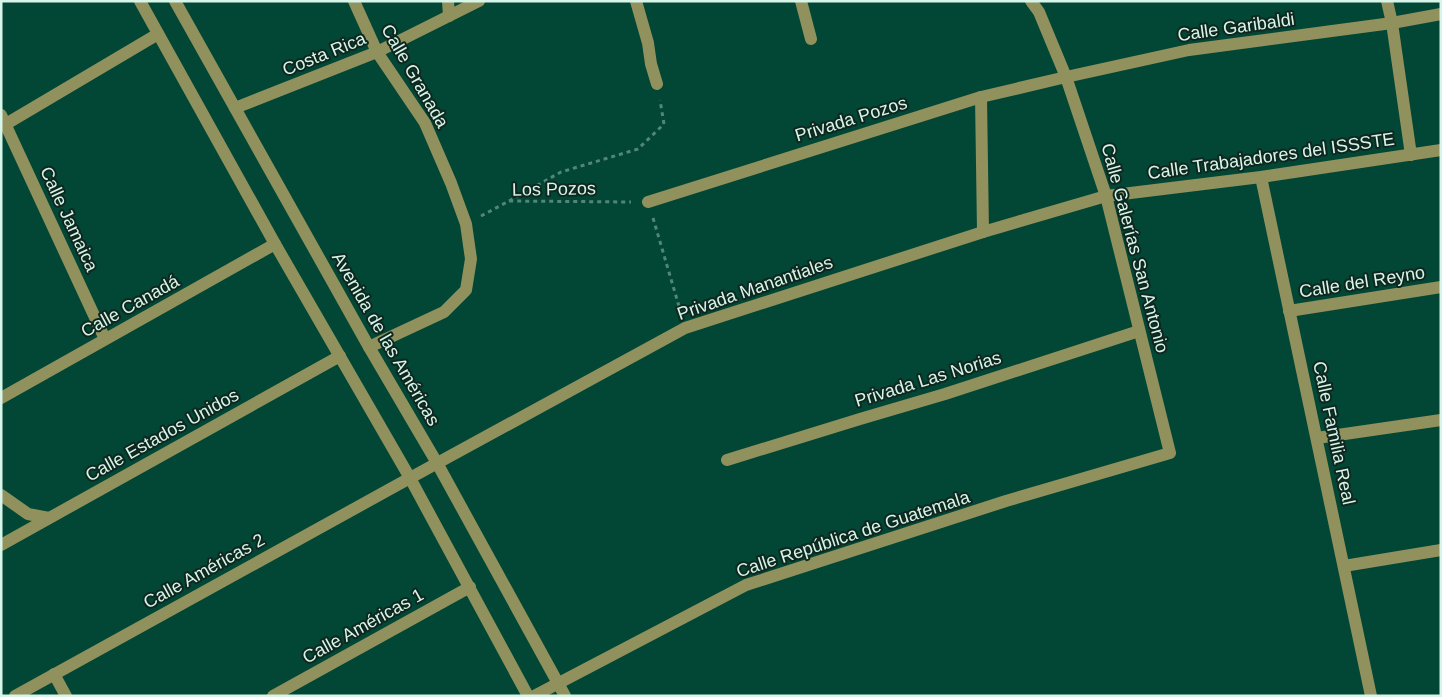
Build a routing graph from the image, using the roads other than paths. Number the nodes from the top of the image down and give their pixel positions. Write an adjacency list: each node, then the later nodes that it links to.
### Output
1 (140, 1): 13 (street)
2 (174, 1): 19 (street, Avenida de las Américas)
3 (354, 1): 15 (street, Calle Granada)
4 (448, 1): 11 (street)
5 (479, 1): 11 (street, Costa Rica)
6 (636, 1): 17 (street)
7 (801, 1): 14 (street)
8 (1032, 1): 16 (street, Calle Galerías San Antonio)
9 (1387, 1): 12 (street)
10 (1441, 14): 12 (street, Calle Garibaldi)
11 (449, 16): 15 (street, Costa Rica)
12 (1392, 22): 16 (street, Calle Garibaldi); 22 (street)
13 (158, 34): 20 (street); 27 (street)
14 (811, 39)
15 (377, 52): 19 (street, Costa Rica); 32 (street, Calle Granada)
16 (1066, 77): 18 (street, Privada Pozos); 24 (street, Calle Galerías San Antonio)
17 (657, 84)
18 (981, 97): 25 (street, Privada Pozos); 26 (street)
19 (235, 108): 32 (street, Avenida de las Américas)
20 (3, 122): 31 (street, Calle Jamaica)
21 (1441, 150): 22 (street, Calle Trabajadores del ISSSTE)
22 (1411, 155): 23 (street, Calle Trabajadores del ISSSTE)
23 (1261, 177): 24 (street, Calle Trabajadores del ISSSTE); 29 (street, Calle Familia Real)
24 (1106, 196): 26 (street, Privada Manantiales); 30 (street, Calle Galerías San Antonio)
25 (648, 202)
26 (983, 232): 39 (street, Privada Manantiales)
27 (275, 244): 31 (street, Calle Canadá); 33 (street)
28 (1441, 287): 29 (street, Calle del Reyno)
29 (1289, 311): 36 (street, Calle Familia Real)
30 (1140, 331): 37 (street, Calle Galerías San Antonio); 38 (street, Privada Las Norias)
31 (106, 339): 34 (street, Calle Canadá)
32 (369, 347): 39 (street, Avenida de las Américas)
33 (340, 356): 40 (street); 42 (street, Calle Estados Unidos)
34 (1, 398)
35 (1441, 420): 36 (street)
36 (1317, 438): 45 (street, Calle Familia Real)
37 (1170, 453): 48 (street, Calle República de Guatemala)
38 (727, 460)
39 (437, 463): 40 (street, Privada Manantiales); 48 (street, Avenida de las Américas)
40 (410, 478): 46 (street); 47 (street, Calle Américas 2)
41 (1, 495): 42 (street)
42 (50, 518): 43 (street, Calle Estados Unidos)
43 (1, 546)
44 (1441, 550): 45 (street)
45 (1344, 566): 55 (street, Calle Familia Real)
46 (470, 586): 51 (street, Calle Américas 1); 52 (street)
47 (54, 674): 49 (street, Calle Américas 2); 50 (street)
48 (558, 683): 53 (street, Calle República de Guatemala); 54 (street, Avenida de las Américas)
49 (16, 696)
50 (66, 696)
51 (272, 696)
52 (528, 696)
53 (534, 696)
54 (565, 696)
55 (1371, 696)

